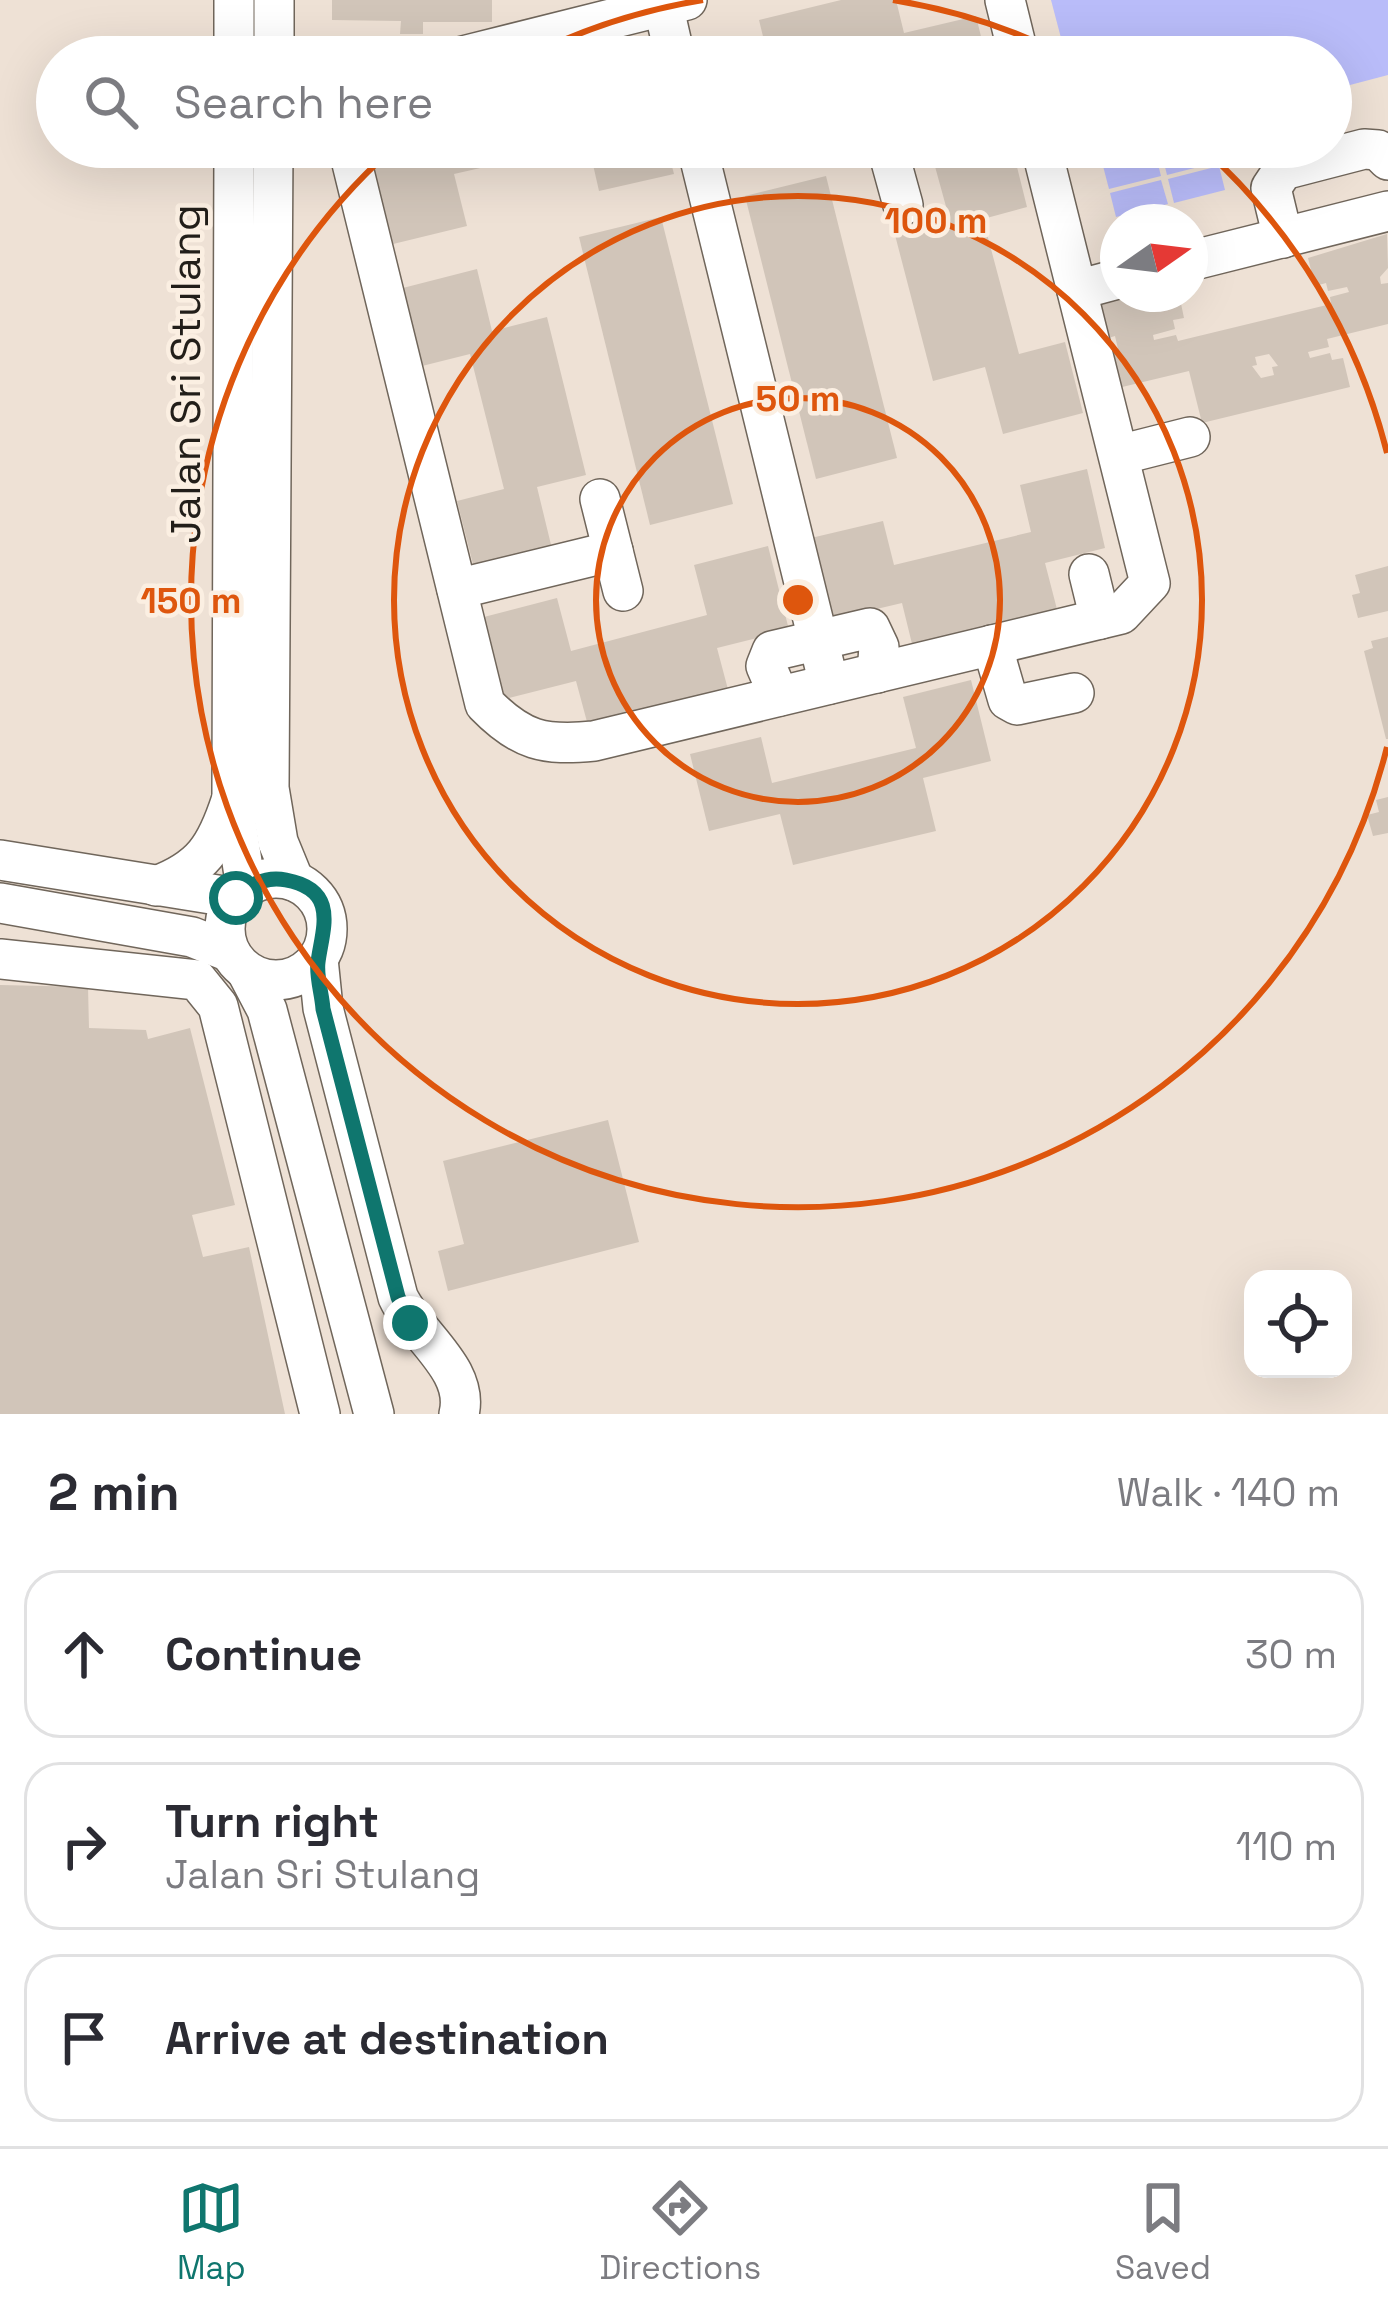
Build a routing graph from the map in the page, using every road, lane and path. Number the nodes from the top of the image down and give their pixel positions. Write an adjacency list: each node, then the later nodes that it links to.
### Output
1 (234, 0): 5 (street)
2 (274, 0): 6 (street)
3 (1005, 0): 9 (street)
4 (670, 2): 7 (street); 8 (street)
5 (234, 36)
6 (274, 36)
7 (540, 36)
8 (673, 36)
9 (1014, 36)
10 (1352, 152): 11 (street)
11 (1388, 160)
12 (234, 168): 39 (street, Jalan Sri Stulang)
13 (273, 168): 41 (street, Jalan Sri Stulang)
14 (353, 168): 30 (street)
15 (702, 168): 33 (street)
16 (893, 168): 19 (street)
17 (1046, 168): 24 (street)
18 (1290, 168): 21 (street)
19 (903, 205)
20 (1388, 211): 21 (street)
21 (1283, 238): 22 (street)
22 (1208, 257)
23 (1100, 284): 24 (street)
24 (1077, 290): 26 (street)
25 (1190, 437): 26 (street)
26 (1119, 455): 32 (street)
27 (600, 499): 28 (street)
28 (613, 551): 30 (street); 31 (street)
29 (1089, 574): 32 (street)
30 (457, 590): 38 (street)
31 (623, 591)
32 (1100, 619): 34 (street)
33 (818, 641): 35 (street); 36 (street); 38 (street)
34 (992, 645): 35 (street); 37 (street)
35 (877, 673): 36 (street)
36 (829, 685): 38 (street)
37 (1074, 693)
38 (779, 696)
39 (232, 796): 42 (street); 43 (street, Jalan Sri Stulang)
40 (0, 860): 42 (street)
41 (294, 881): 43 (street); 46 (street)
42 (156, 886): 43 (street)
43 (241, 893): 47 (street)
44 (0, 903): 47 (street)
45 (0, 959): 49 (street)
46 (318, 959): 47 (street); 50 (street)
47 (239, 962): 48 (street)
48 (373, 1408): 49 (street)
49 (322, 1414)
50 (459, 1414)

